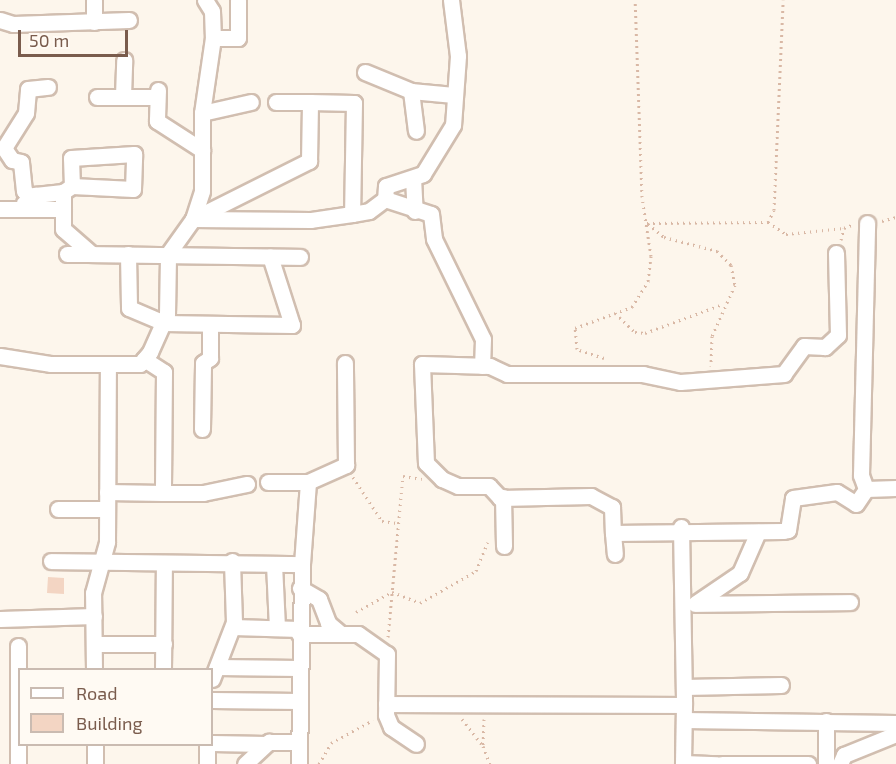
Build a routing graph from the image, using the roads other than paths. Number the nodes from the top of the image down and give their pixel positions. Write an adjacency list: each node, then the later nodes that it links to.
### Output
1 (94, 0): 7 (street)
2 (451, 0): 13 (street)
3 (209, 5): 4 (street); 8 (street)
4 (238, 6): 8 (street)
5 (0, 20): 7 (street)
6 (129, 20): 7 (street)
7 (94, 22)
8 (213, 39): 19 (street)
9 (124, 60): 15 (street)
10 (365, 72): 12 (street)
11 (48, 87): 23 (street)
12 (411, 91): 13 (street); 20 (street)
13 (454, 95): 22 (street)
14 (97, 96): 15 (street)
15 (123, 96): 21 (street)
16 (251, 102): 19 (street)
17 (276, 102): 18 (street)
18 (310, 102): 28 (street); 29 (street)
19 (202, 113): 21 (street)
20 (416, 131)
21 (202, 150): 29 (street)
22 (413, 178): 24 (street); 27 (street)
23 (32, 197): 25 (street); 26 (street)
24 (385, 199): 27 (street); 28 (street)
25 (8, 209): 26 (street)
26 (63, 209): 33 (street)
27 (415, 211): 44 (street)
28 (352, 214): 29 (street)
29 (193, 219): 35 (street)
30 (867, 222): 50 (street)
31 (836, 253): 44 (street)
32 (67, 254): 33 (street)
33 (92, 254): 34 (street)
34 (129, 254): 35 (street); 38 (street)
35 (168, 254): 36 (street); 38 (street)
36 (270, 256): 37 (street); 39 (street)
37 (300, 257)
38 (164, 323): 39 (street); 41 (street)
39 (210, 324): 45 (street)
40 (0, 356): 43 (street)
41 (144, 359): 43 (street); 52 (street)
42 (345, 363): 47 (street)
43 (108, 364): 51 (street)
44 (482, 366): 53 (street)
45 (202, 429)
46 (268, 482): 47 (street)
47 (308, 482): 66 (street)
48 (247, 483): 52 (street)
49 (896, 488): 50 (street)
50 (866, 489): 57 (street)
51 (107, 492): 52 (street); 55 (street)
52 (163, 493)
53 (503, 497): 58 (street); 59 (street)
54 (58, 509): 55 (street)
55 (107, 509): 62 (street)
56 (681, 530): 57 (street); 58 (street); 69 (street)
57 (758, 532): 69 (street)
58 (613, 533): 60 (street)
59 (504, 546)
60 (615, 554)
61 (51, 561): 62 (street)
62 (105, 561): 64 (street); 70 (street)
63 (232, 561): 64 (street); 65 (street); 72 (street)
64 (164, 564): 77 (street)
65 (274, 564): 66 (street); 73 (street)
66 (302, 564): 67 (street)
67 (300, 588): 74 (street); 75 (street)
68 (850, 602): 69 (street)
69 (689, 605): 84 (street)
70 (94, 616): 71 (street); 76 (street)
71 (0, 619)
72 (233, 627): 73 (street); 82 (street)
73 (277, 628): 74 (street)
74 (299, 632): 75 (street); 81 (street)
75 (341, 634): 87 (street)
76 (94, 644): 77 (street); 79 (street)
77 (164, 644): 80 (street)
78 (18, 646): 98 (street)
79 (94, 668)
80 (163, 668)
81 (299, 668): 82 (street); 86 (street)
82 (214, 673)
83 (781, 685): 84 (street)
84 (684, 687): 88 (street)
85 (213, 700): 86 (street)
86 (299, 701): 92 (street)
87 (386, 710): 88 (street); 95 (street)
88 (684, 713): 89 (street); 103 (street)
89 (826, 721): 90 (street); 107 (street)
90 (896, 723)
91 (896, 734): 108 (street)
92 (299, 742): 94 (street); 102 (street)
93 (213, 743): 94 (street)
94 (266, 744): 101 (street)
95 (416, 744)
96 (94, 746): 99 (street)
97 (207, 746): 100 (street)
98 (18, 764)
99 (95, 764)
100 (207, 764)
101 (245, 764)
102 (299, 764)
103 (683, 764): 104 (street)
104 (717, 764)
105 (722, 764): 106 (street)
106 (808, 764)
107 (826, 764)
108 (840, 764)

